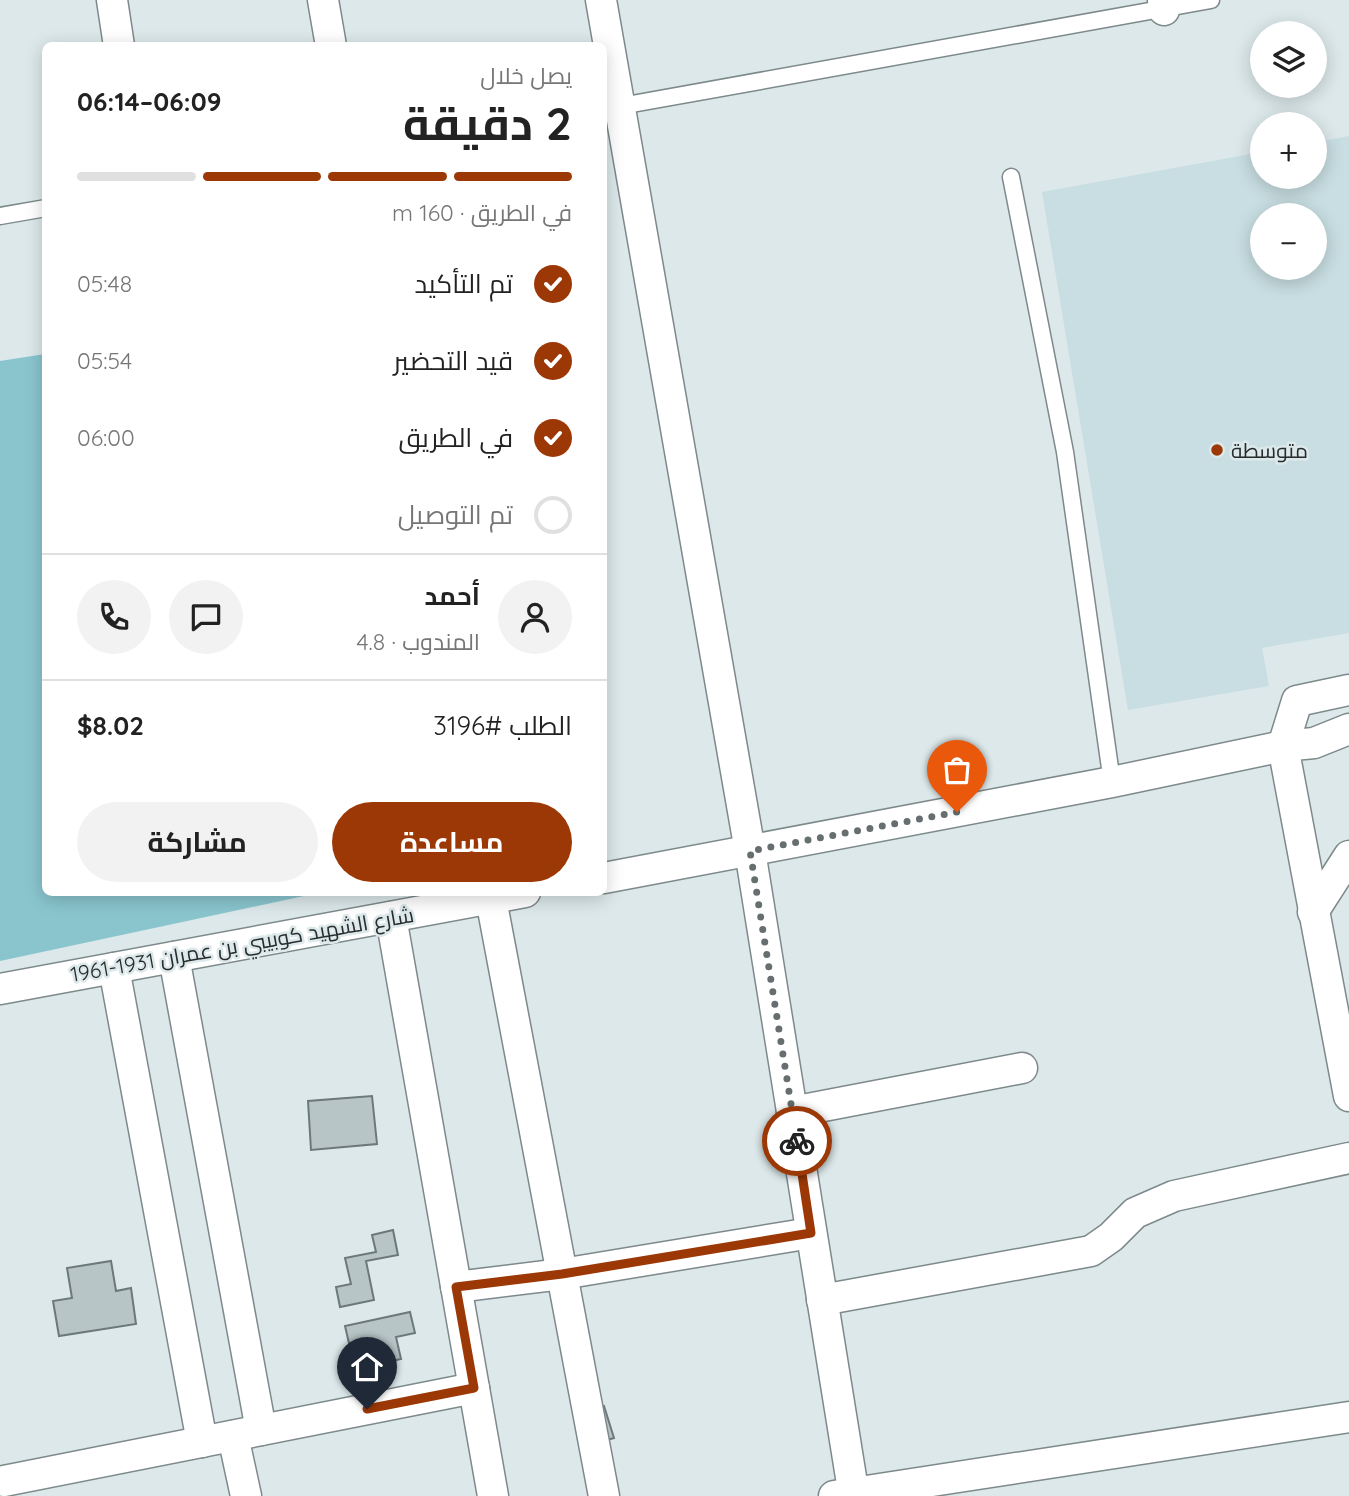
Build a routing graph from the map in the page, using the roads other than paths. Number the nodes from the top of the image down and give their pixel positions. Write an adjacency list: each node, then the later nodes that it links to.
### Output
1 (113, 0): 6 (street)
2 (323, 0): 7 (street)
3 (601, 0): 8 (street)
4 (1211, 0): 5 (lane)
5 (1164, 5): 10 (lane)
6 (118, 42)
7 (330, 42)
8 (605, 42)
9 (607, 59): 10 (street)
10 (612, 108): 18 (street)
11 (1011, 177): 17 (lane)
12 (42, 209): 13 (lane)
13 (0, 216)
14 (1349, 690): 16 (street)
15 (1349, 729): 16 (street)
16 (1283, 746): 17 (street); 23 (street)
17 (1112, 782): 18 (street)
18 (750, 851): 20 (street); 30 (street)
19 (1349, 856): 23 (street)
20 (607, 877)
21 (506, 896): 22 (street, شارع الشهيد كوبيبي بن عمران 1931-1961)
22 (491, 899): 24 (street, شارع الشهيد كوبيبي بن عمران 1931-1961); 33 (street)
23 (1313, 912): 29 (street)
24 (391, 917): 25 (street, شارع الشهيد كوبيبي بن عمران 1931-1961); 34 (street)
25 (174, 957): 26 (street, شارع الشهيد كوبيبي بن عمران 1931-1961); 38 (street)
26 (114, 968): 27 (street, شارع الشهيد كوبيبي بن عمران 1931-1961); 39 (street)
27 (0, 989)
28 (1023, 1068): 30 (street)
29 (1349, 1096)
30 (792, 1112): 32 (street)
31 (1349, 1158): 35 (street)
32 (811, 1233): 33 (street); 35 (street)
33 (562, 1274): 34 (street); 44 (street)
34 (456, 1287): 36 (street)
35 (822, 1300): 41 (street)
36 (474, 1388): 38 (street); 43 (street)
37 (1349, 1417): 41 (street)
38 (247, 1433): 39 (street); 42 (street)
39 (202, 1442): 40 (street)
40 (3, 1479)
41 (847, 1495)
42 (246, 1496)
43 (493, 1496)
44 (604, 1496)

